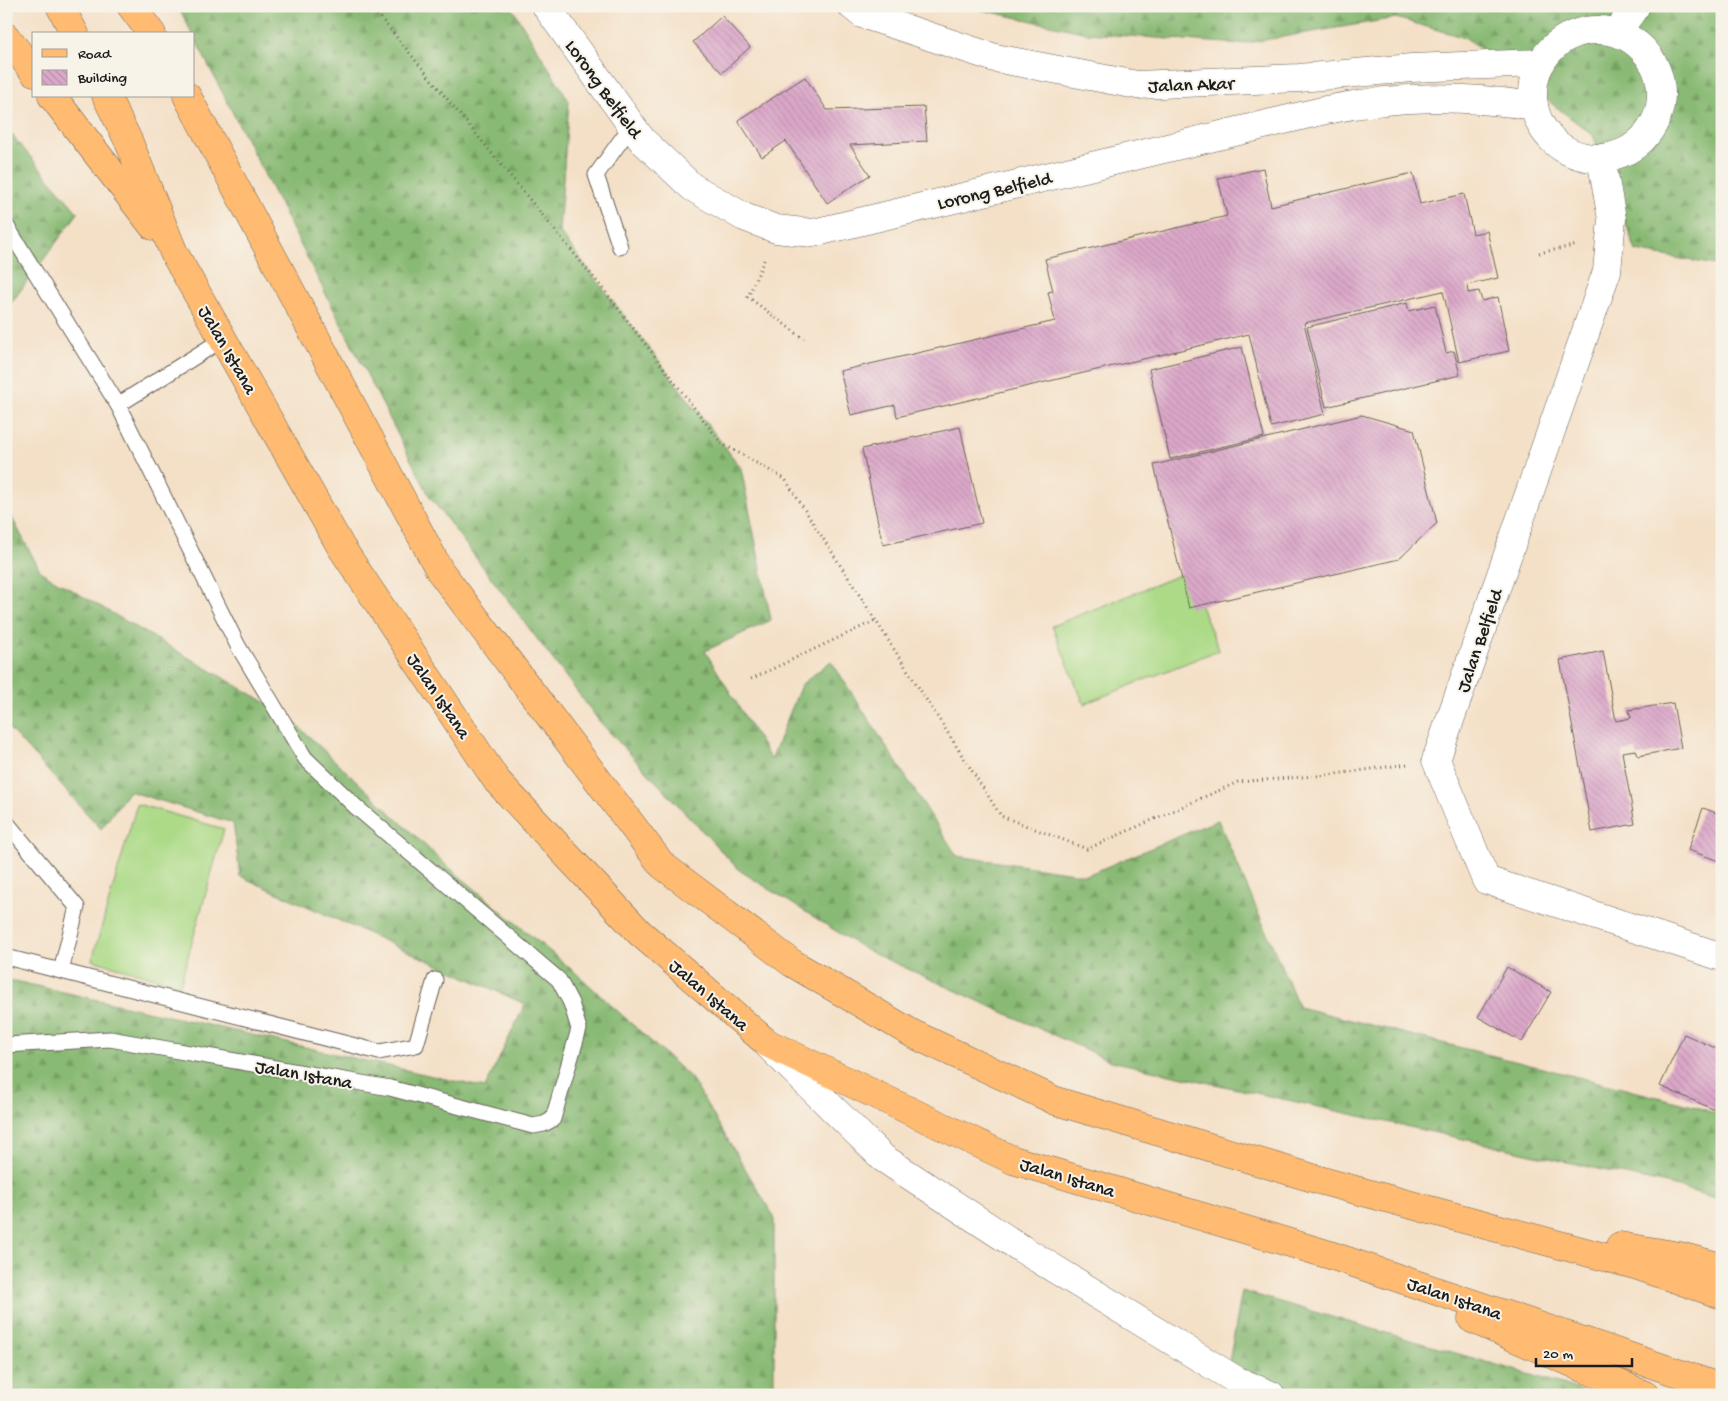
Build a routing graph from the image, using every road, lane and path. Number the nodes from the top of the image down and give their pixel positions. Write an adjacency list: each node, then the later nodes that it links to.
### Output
1 (60, 6): 8 (main road)
2 (131, 6): 9 (main road)
3 (141, 6): 10 (main road)
4 (371, 6): 30 (path)
5 (546, 6): 19 (street, Lorong Belfield)
6 (852, 6): 13 (street, Jalan Akar)
7 (1636, 6): 11 (street)
8 (74, 32)
9 (151, 32)
10 (152, 32)
11 (1616, 32): 13 (street); 20 (street)
12 (6, 37): 14 (main road)
13 (1541, 63): 18 (street)
14 (32, 70)
15 (54, 98): 24 (main road)
16 (107, 98): 24 (main road, Jalan Istana)
17 (188, 98): 40 (main road)
18 (1534, 106): 19 (street, Lorong Belfield); 20 (street)
19 (632, 125): 23 (lane)
20 (1601, 158): 32 (street, Jalan Belfield)
21 (6, 225): 29 (lane)
22 (1578, 245): 25 (path)
23 (620, 247)
24 (174, 252): 27 (main road, Jalan Istana)
25 (1539, 252)
26 (764, 260): 28 (path)
27 (223, 339): 29 (lane); 38 (main road, Jalan Istana)
28 (804, 339)
29 (118, 405): 39 (lane, Jalan Istana)
30 (876, 620): 31 (path); 32 (path)
31 (751, 679)
32 (1436, 760): 35 (street)
33 (6, 822): 36 (lane)
34 (6, 957): 36 (lane)
35 (1722, 957)
36 (61, 971): 37 (lane)
37 (436, 980)
38 (766, 1043): 41 (main road, Jalan Istana); 45 (street)
39 (6, 1045)
40 (1456, 1217): 42 (main road); 43 (main road)
41 (1330, 1255): 44 (main road, Jalan Istana); 46 (main road)
42 (1722, 1267)
43 (1722, 1295)
44 (1722, 1388)
45 (1271, 1395)
46 (1645, 1395)

